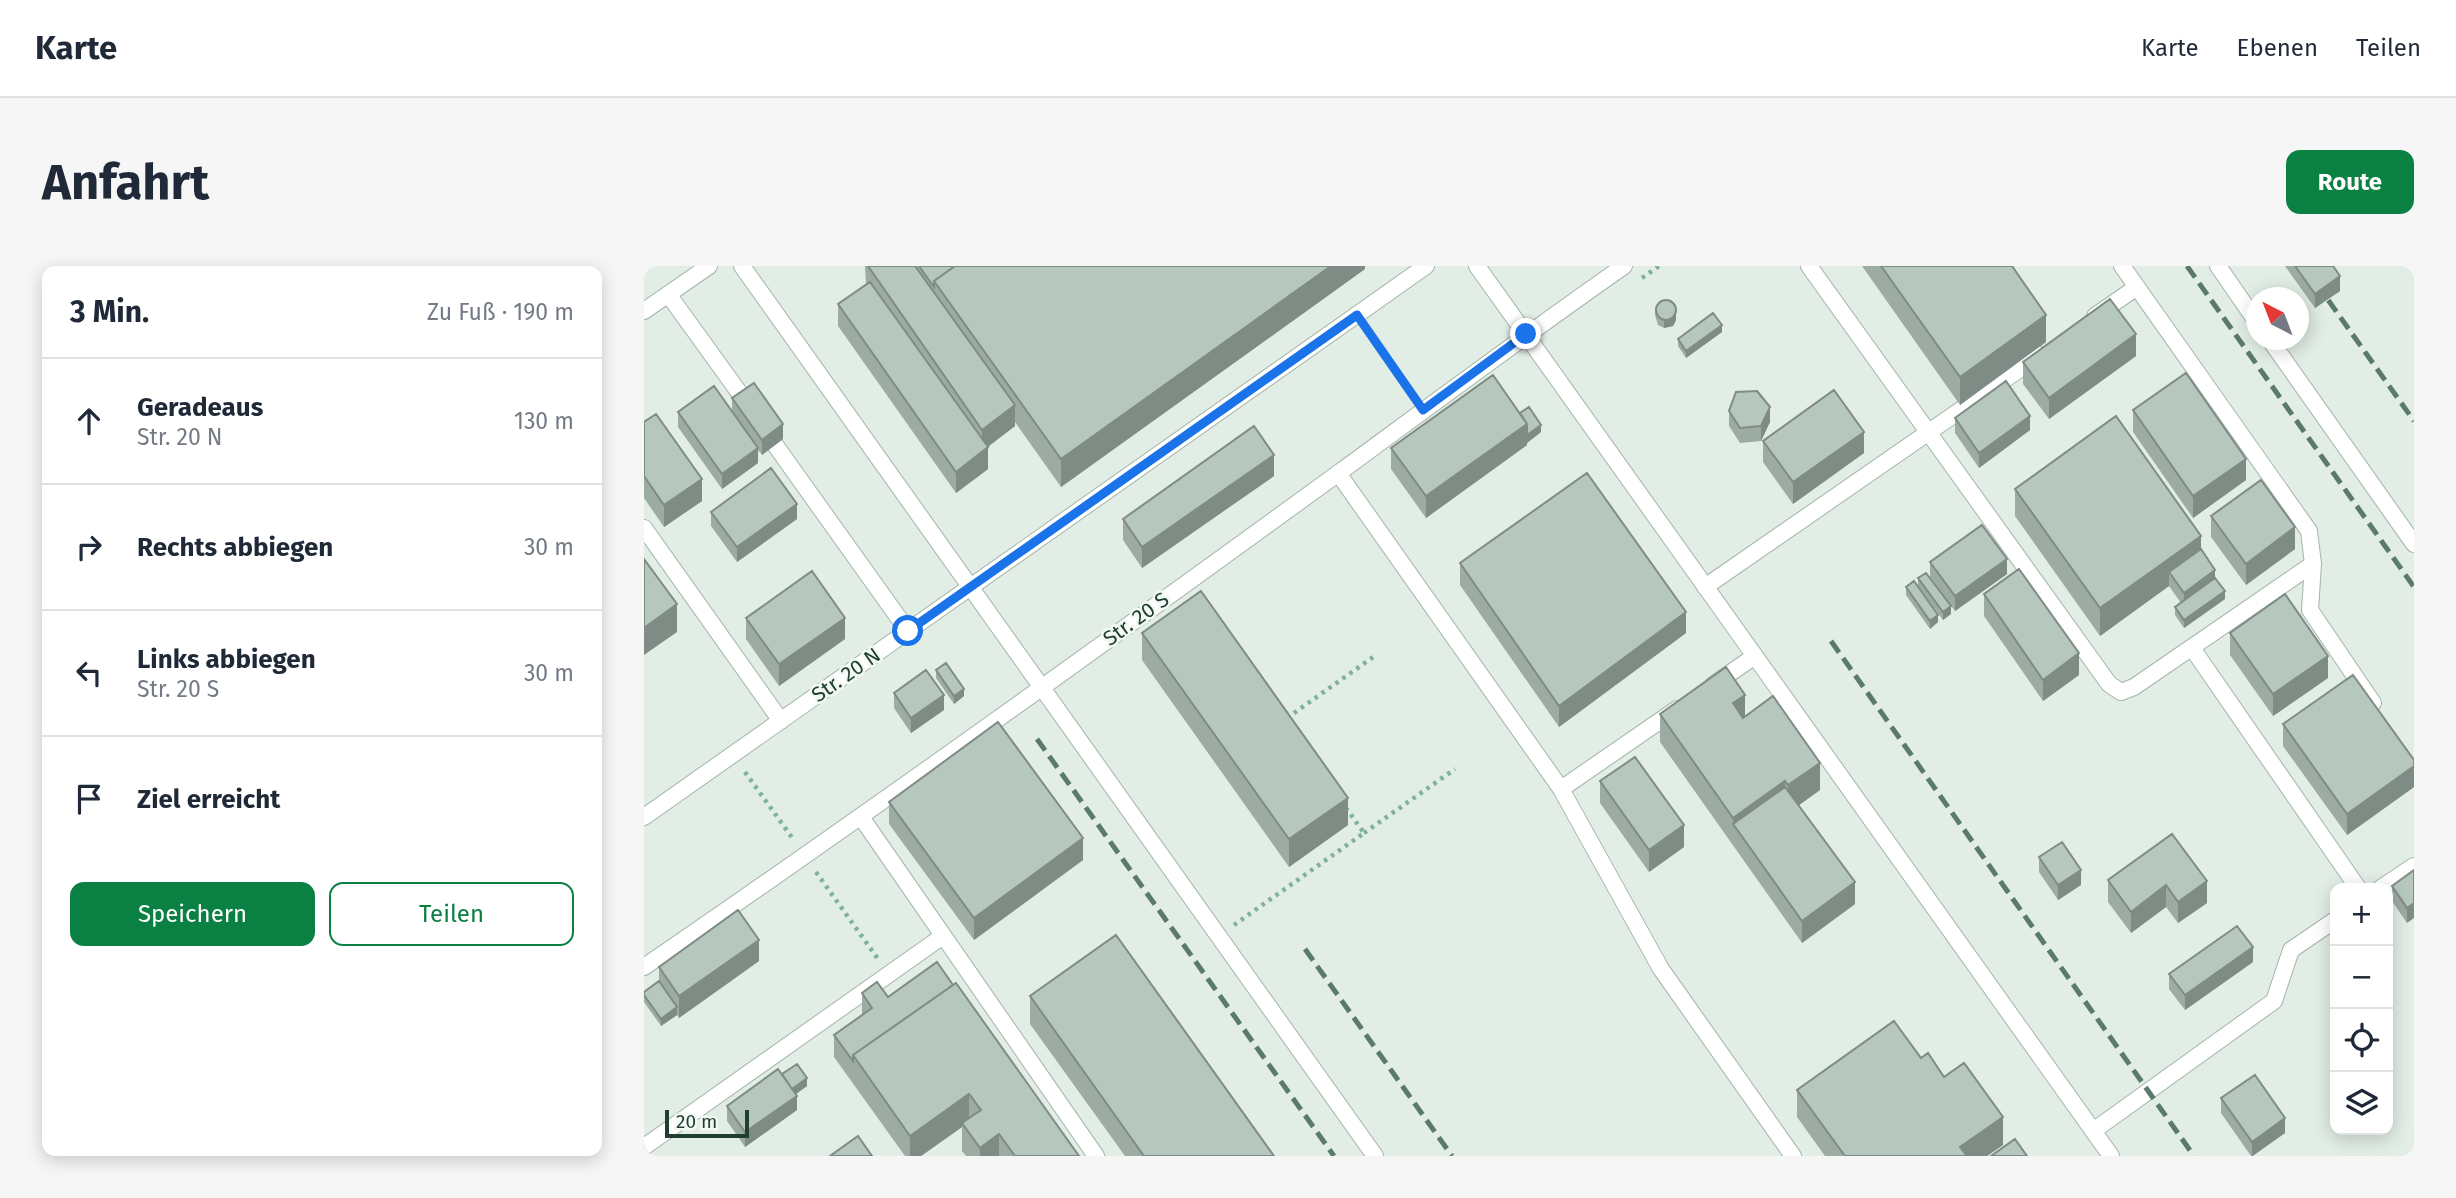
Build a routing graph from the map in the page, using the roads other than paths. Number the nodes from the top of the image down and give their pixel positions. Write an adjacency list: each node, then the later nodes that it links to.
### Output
1 (709, 266): 10 (lane)
2 (742, 266): 22 (lane)
3 (1426, 266): 22 (lane, Str. 20 N)
4 (1477, 266): 14 (lane)
5 (1624, 266): 14 (lane, Str. 20 S)
6 (1809, 266): 17 (lane)
7 (2122, 266): 9 (lane)
8 (2218, 266): 11 (lane)
9 (2137, 287): 13 (lane); 21 (lane)
10 (668, 294): 12 (lane); 24 (lane)
11 (2246, 307)
12 (644, 311)
13 (2082, 325)
14 (1526, 334): 18 (lane, Str. 20 S); 23 (lane)
15 (2050, 348): 17 (lane)
16 (2277, 350): 20 (lane)
17 (1930, 432): 23 (lane); 25 (lane)
18 (1338, 473): 27 (lane, Str. 20 S); 30 (lane)
19 (644, 528): 29 (lane)
20 (2414, 544)
21 (2313, 564): 25 (lane); 28 (lane)
22 (970, 587): 24 (lane, Str. 20 N); 27 (lane)
23 (1705, 587): 26 (lane)
24 (908, 631): 29 (lane, Str. 20 N)
25 (2192, 648): 34 (lane)
26 (1755, 656): 30 (lane); 39 (lane)
27 (1042, 688): 32 (lane, Str. 20 S); 42 (lane)
28 (2384, 719)
29 (781, 721): 31 (lane, Str. 20 N)
30 (1561, 789): 43 (lane)
31 (644, 817)
32 (861, 817): 37 (lane); 38 (lane, Str. 20 S)
33 (2414, 866): 35 (lane)
34 (2355, 883)
35 (2388, 883)
36 (2330, 923): 39 (lane)
37 (943, 936): 40 (lane); 41 (lane)
38 (644, 967)
39 (2093, 1132): 44 (lane)
40 (644, 1147)
41 (1096, 1156)
42 (1375, 1156)
43 (1793, 1156)
44 (2111, 1156)

